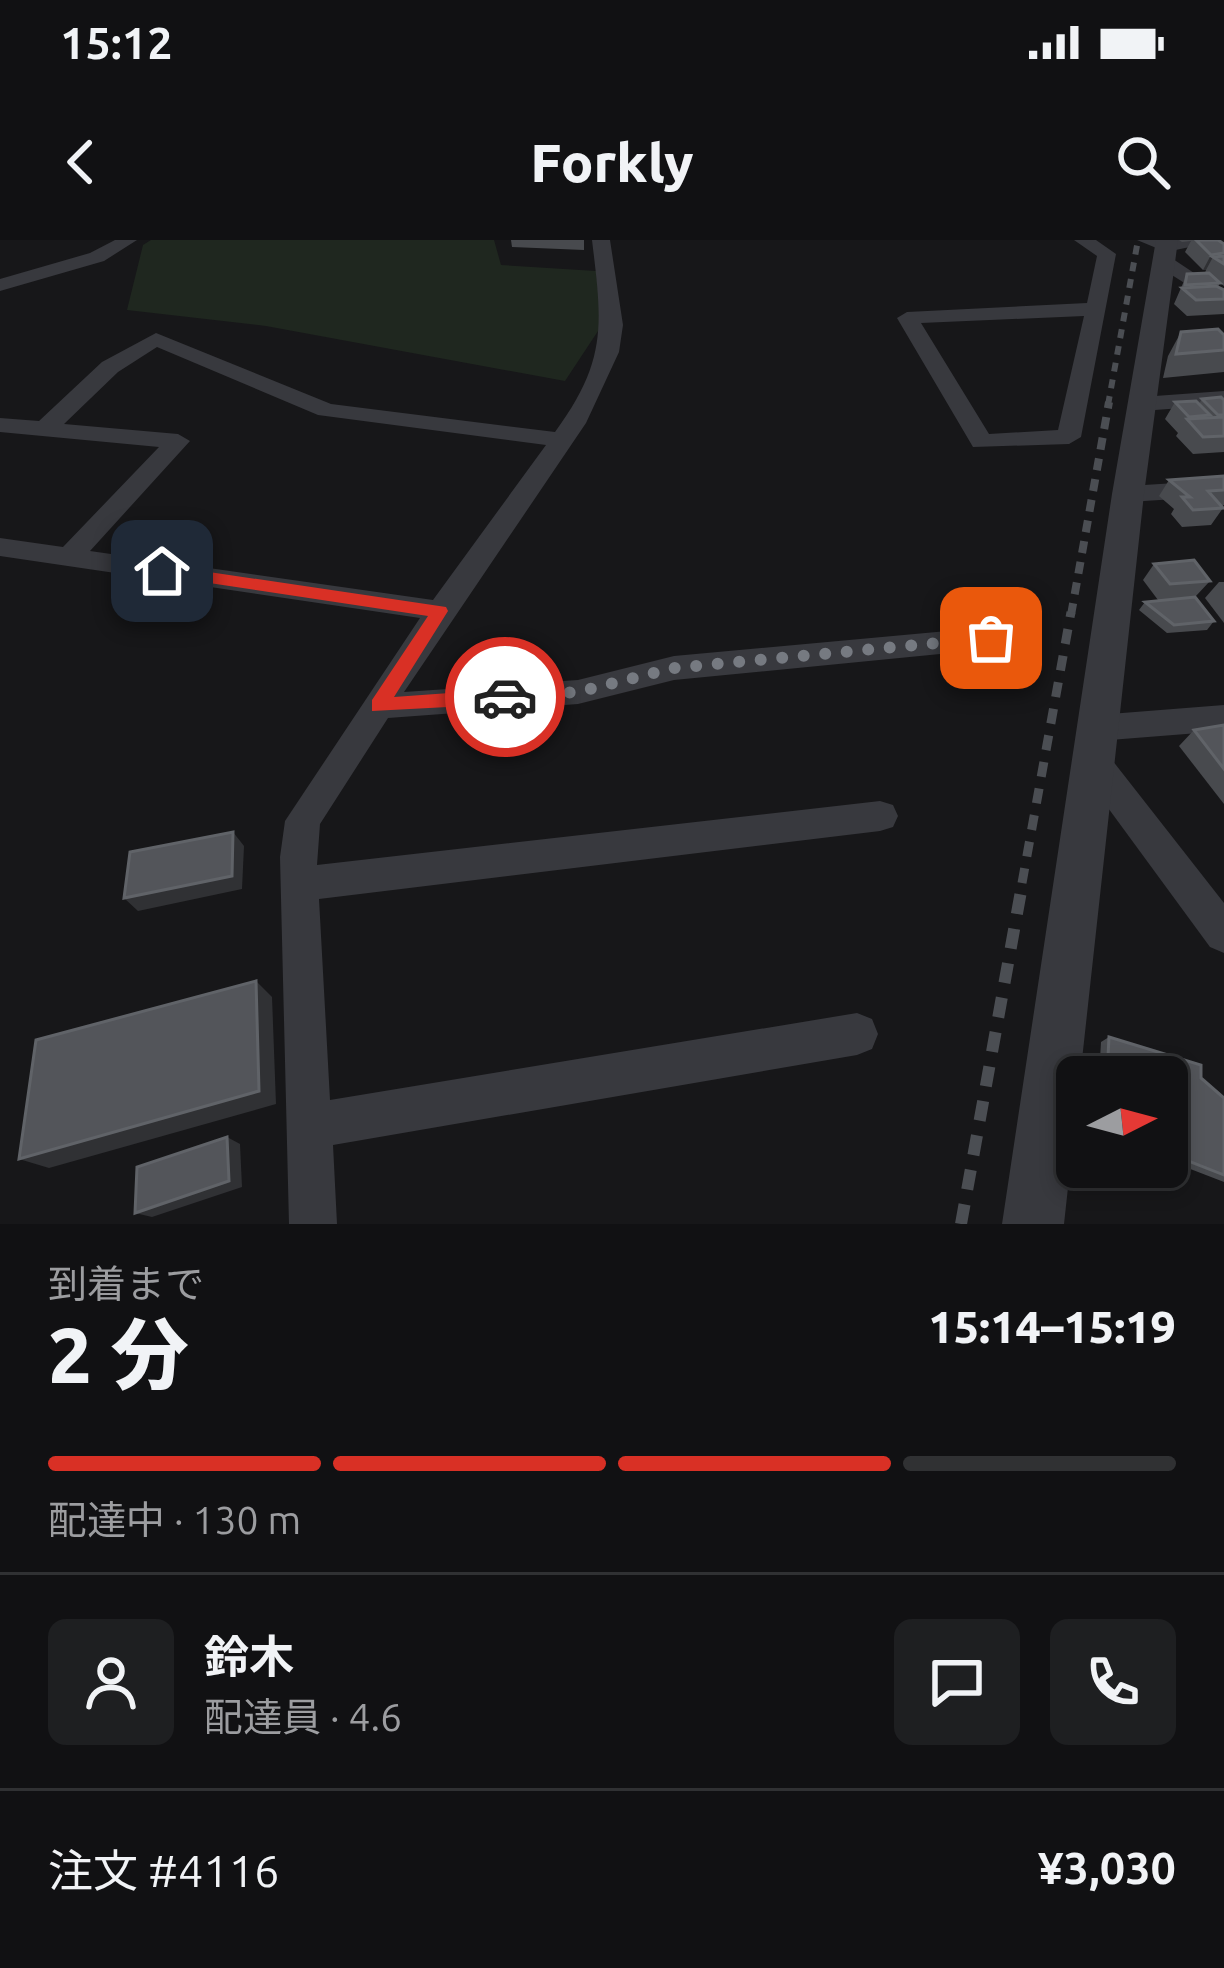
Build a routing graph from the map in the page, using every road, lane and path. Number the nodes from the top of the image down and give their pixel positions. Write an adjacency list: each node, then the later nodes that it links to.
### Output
1 (128, 240): 6 (street)
2 (601, 240): 13 (street)
3 (1083, 240): 8 (street)
4 (1214, 240): 5 (street)
5 (1160, 247): 7 (street); 10 (street)
6 (0, 285)
7 (1224, 302)
8 (1095, 309): 8 (street)
9 (1224, 398): 10 (street)
10 (1141, 404): 15 (street)
11 (0, 424): 12 (street)
12 (45, 429): 13 (street); 17 (street)
13 (562, 440): 18 (street)
14 (1224, 488): 15 (street)
15 (1128, 494): 22 (street)
16 (0, 547): 17 (street)
17 (69, 557): 18 (street)
18 (440, 611): 20 (street)
19 (991, 638): 20 (street)
20 (379, 706): 24 (street)
21 (1224, 718): 22 (street)
22 (1095, 745): 25 (street); 29 (street)
23 (880, 816): 24 (street)
24 (299, 884): 27 (street)
25 (1224, 934)
26 (857, 1034): 27 (street)
27 (309, 1126): 28 (street)
28 (313, 1224)
29 (1033, 1224)

